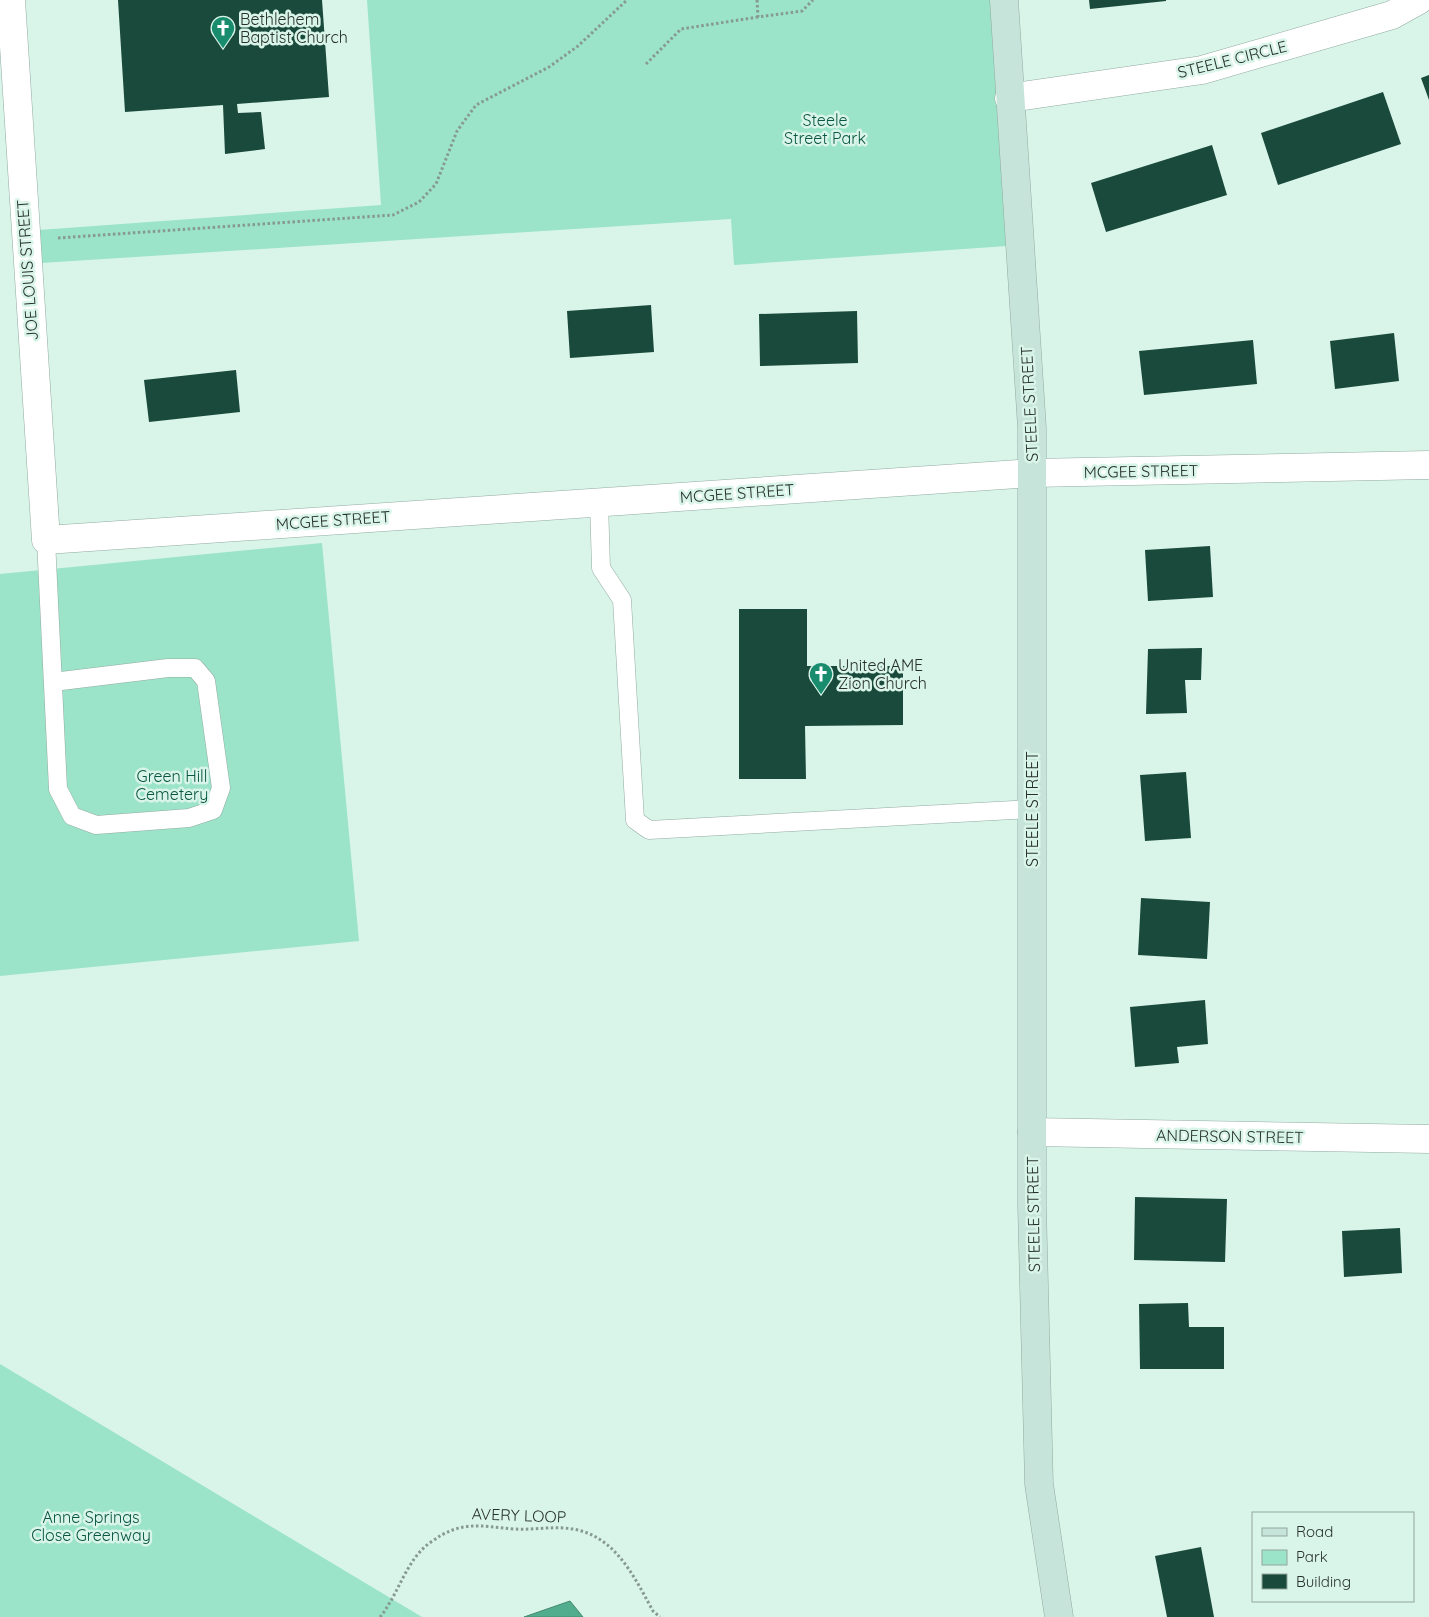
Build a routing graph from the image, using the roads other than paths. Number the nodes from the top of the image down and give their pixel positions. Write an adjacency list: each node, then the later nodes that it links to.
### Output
1 (11, 0): 8 (street, JOE LOUIS STREET)
2 (1004, 0): 4 (street, STEELE STREET)
3 (1419, 0): 4 (street, STEELE CIRCLE)
4 (1009, 98): 6 (street, STEELE STREET)
5 (1429, 465): 6 (street, MCGEE STREET)
6 (1032, 473): 7 (street, MCGEE STREET); 10 (street, STEELE STREET)
7 (599, 502): 8 (street, MCGEE STREET); 10 (lane)
8 (46, 540): 9 (lane)
9 (53, 682): 9 (lane)
10 (1032, 809): 11 (street, STEELE STREET)
11 (1032, 1132): 12 (street, ANDERSON STREET); 13 (street, STEELE STREET)
12 (1429, 1139)
13 (1059, 1617)

